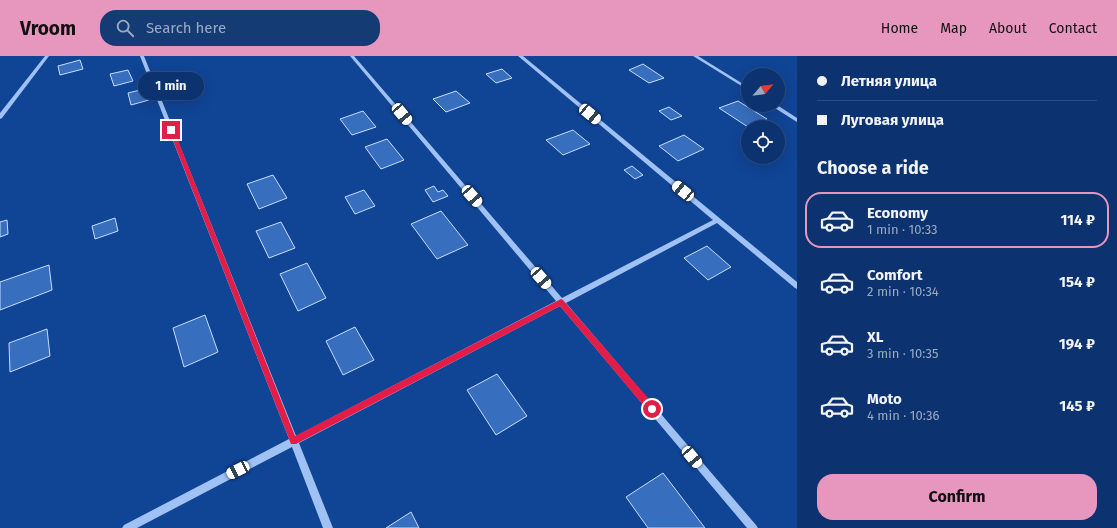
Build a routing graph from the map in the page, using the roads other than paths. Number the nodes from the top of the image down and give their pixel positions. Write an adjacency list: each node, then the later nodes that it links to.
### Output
1 (47, 56): 8 (street)
2 (142, 56): 15 (street)
3 (352, 56): 14 (street)
4 (520, 56): 12 (street)
5 (695, 56): 6 (street)
6 (741, 86)
7 (0, 107): 8 (street)
8 (8, 107): 10 (street)
9 (784, 112): 11 (street)
10 (0, 117)
11 (797, 120)
12 (718, 220): 13 (street); 14 (street)
13 (797, 286)
14 (561, 302): 15 (street); 18 (street)
15 (294, 441): 16 (street); 17 (street)
16 (127, 528)
17 (328, 528)
18 (753, 528)

